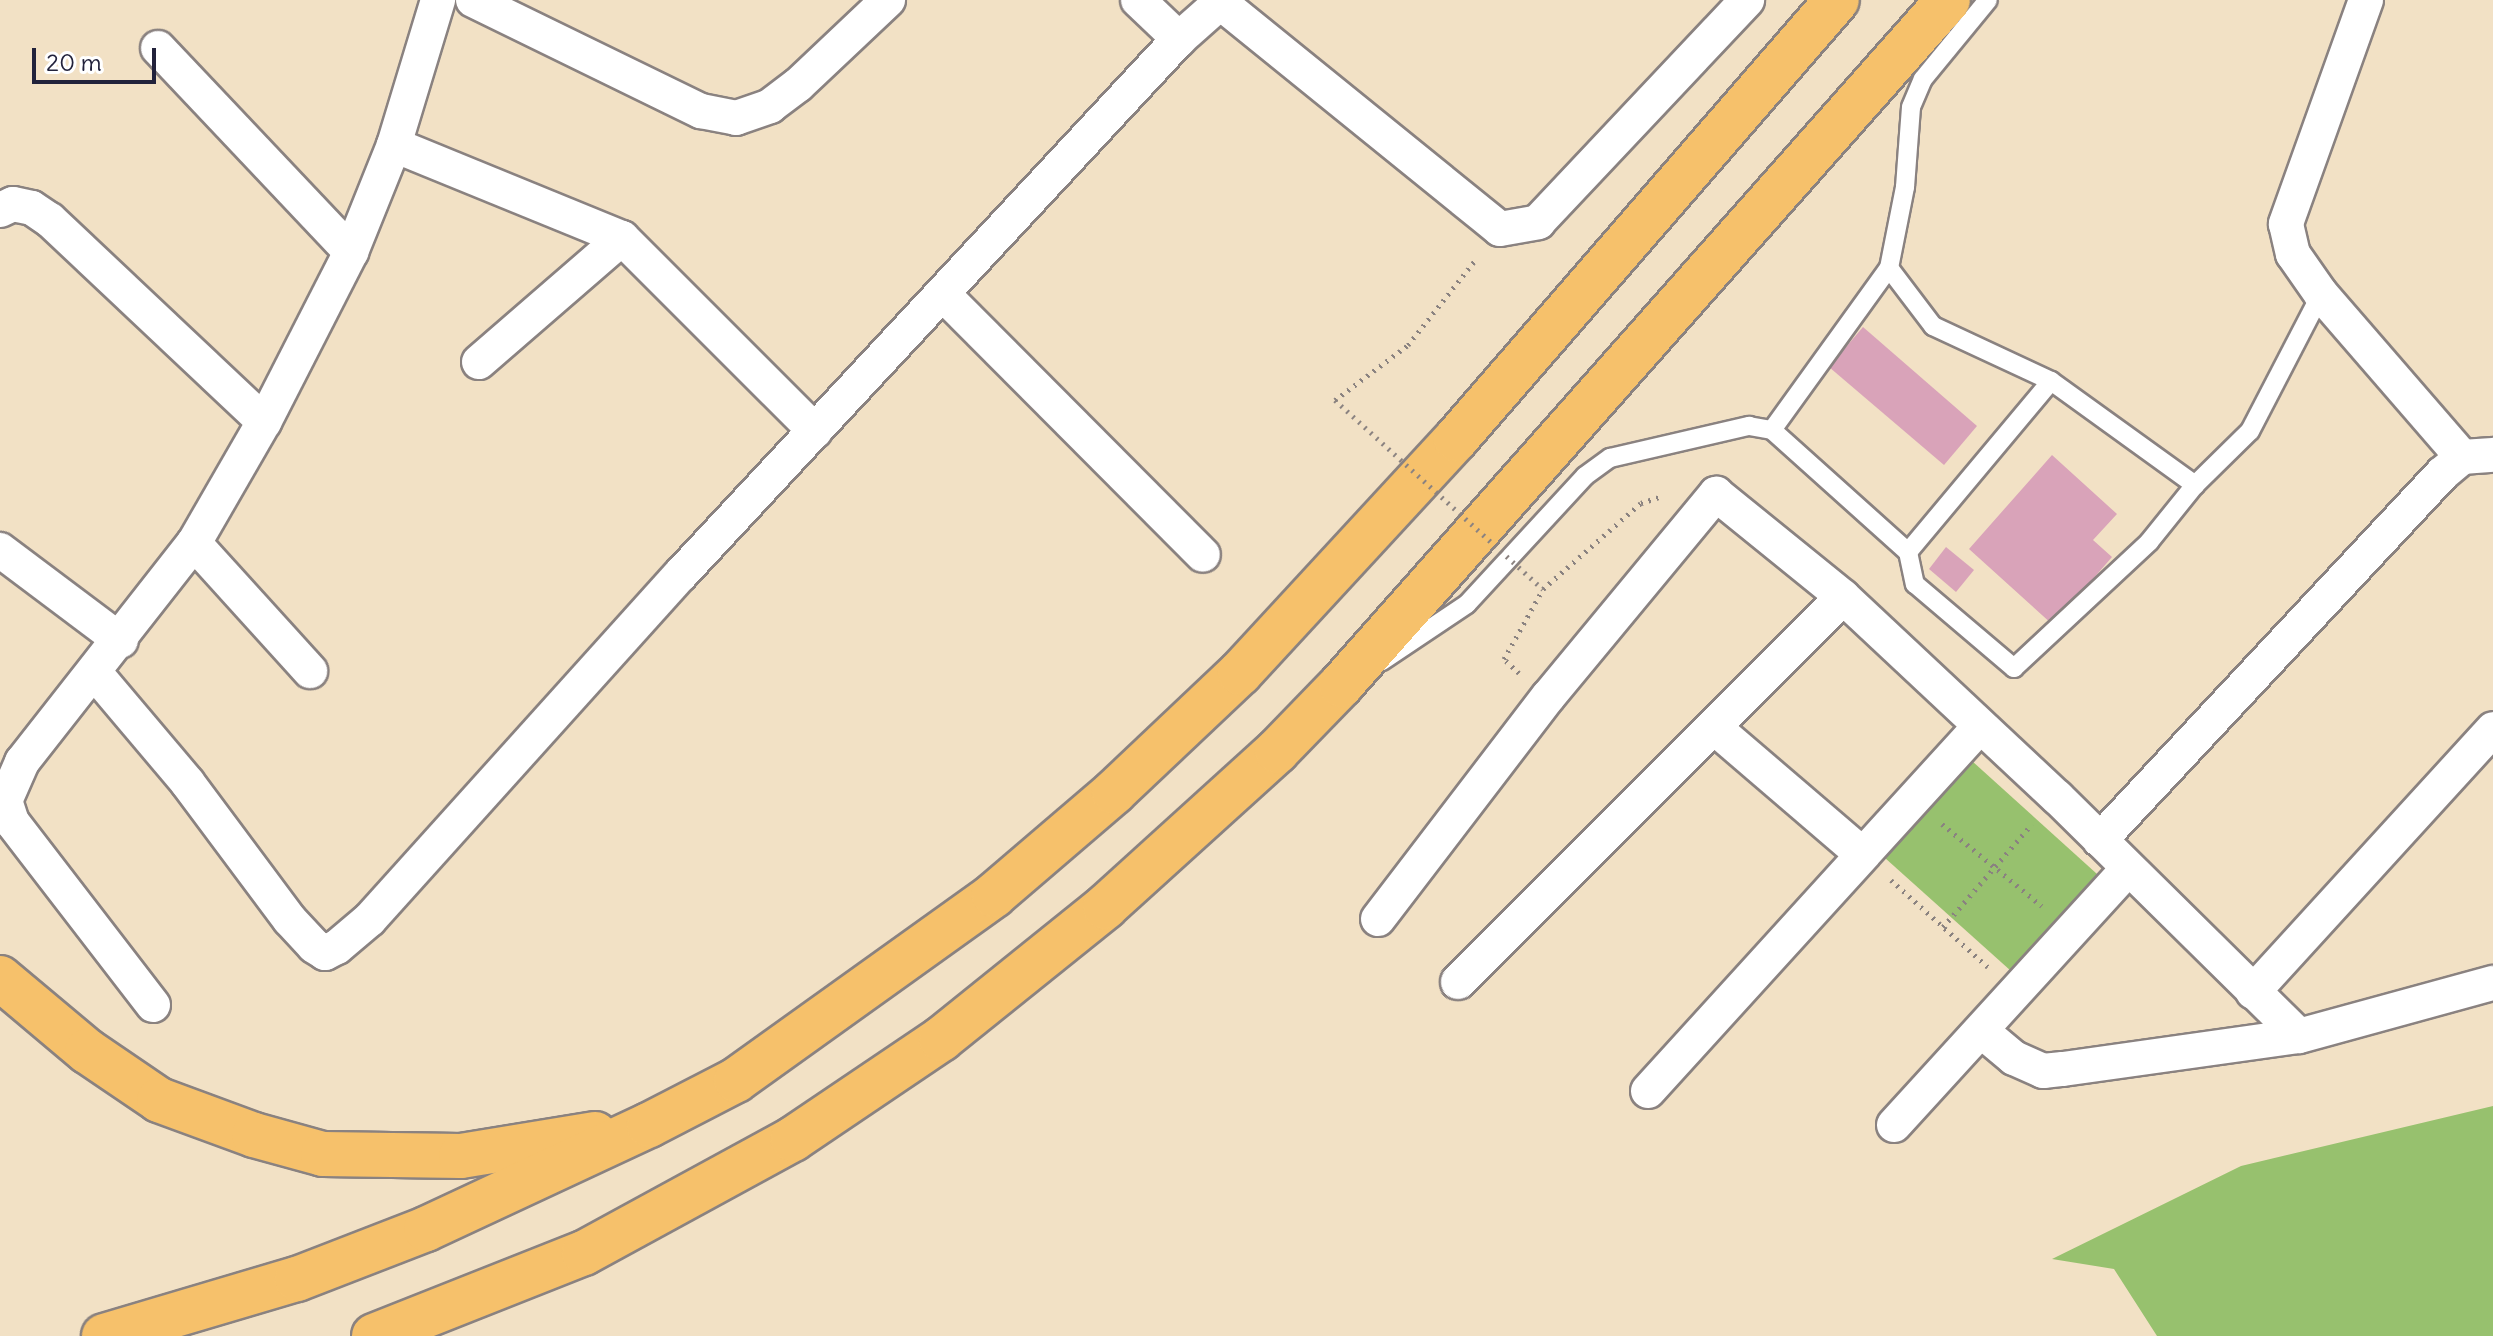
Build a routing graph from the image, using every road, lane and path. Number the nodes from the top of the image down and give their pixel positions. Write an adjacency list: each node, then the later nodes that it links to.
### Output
1 (438, 0): 13 (street)
2 (473, 0): 3 (street)
3 (888, 0)
4 (1138, 0): 11 (street)
5 (1747, 0): 15 (street)
6 (1837, 0): 63 (highway)
7 (1948, 0): 41 (highway)
8 (1988, 0): 18 (lane)
9 (2366, 0): 20 (street)
10 (1222, 1): 11 (street); 15 (street)
11 (1179, 39): 19 (street)
12 (158, 48): 17 (street)
13 (394, 145): 16 (street); 17 (street)
14 (0, 210): 23 (street)
15 (1500, 229): 35 (path, bridge)
16 (622, 238): 21 (street); 25 (street)
17 (351, 252): 23 (street)
18 (1889, 268): 22 (lane); 24 (lane)
19 (943, 294): 25 (street); 34 (street)
20 (2321, 294): 26 (street); 27 (lane)
21 (479, 362)
22 (2051, 381): 27 (lane); 33 (lane)
23 (264, 422): 31 (street)
24 (1772, 430): 33 (lane); 41 (lane)
25 (815, 431): 39 (street)
26 (2478, 456): 47 (street)
27 (2195, 485): 33 (lane)
28 (1641, 503): 29 (path)
29 (1625, 522): 30 (path); 35 (path)
30 (1633, 527)
31 (194, 543): 37 (street); 38 (street)
32 (0, 550): 37 (street)
33 (1908, 552)
34 (1203, 555)
35 (1543, 589): 40 (path)
36 (1843, 597): 42 (street); 43 (street); 51 (street)
37 (121, 641): 39 (street)
38 (310, 671)
39 (95, 673): 59 (street)
40 (1522, 676)
41 (1341, 685): 66 (highway)
42 (1978, 728): 45 (street); 46 (street)
43 (1716, 729): 48 (street); 55 (street)
44 (2493, 729): 57 (street)
45 (2057, 797): 47 (street); 49 (path)
46 (1914, 801): 48 (street); 49 (path)
47 (2100, 840): 50 (street)
48 (1862, 854): 52 (path); 62 (street)
49 (1993, 865): 52 (path); 53 (path)
50 (2127, 870): 53 (street); 57 (street)
51 (1378, 919)
52 (1943, 927): 58 (path)
53 (2074, 933): 58 (street)
54 (0, 978): 63 (highway)
55 (1458, 982)
56 (2493, 983): 61 (street)
57 (2253, 992): 61 (street)
58 (2019, 994): 60 (street)
59 (153, 1005)
60 (1984, 1033): 61 (street); 64 (street)
61 (2299, 1036)
62 (1648, 1091)
63 (649, 1125): 65 (highway)
64 (1894, 1125)
65 (104, 1336)
66 (374, 1336)

